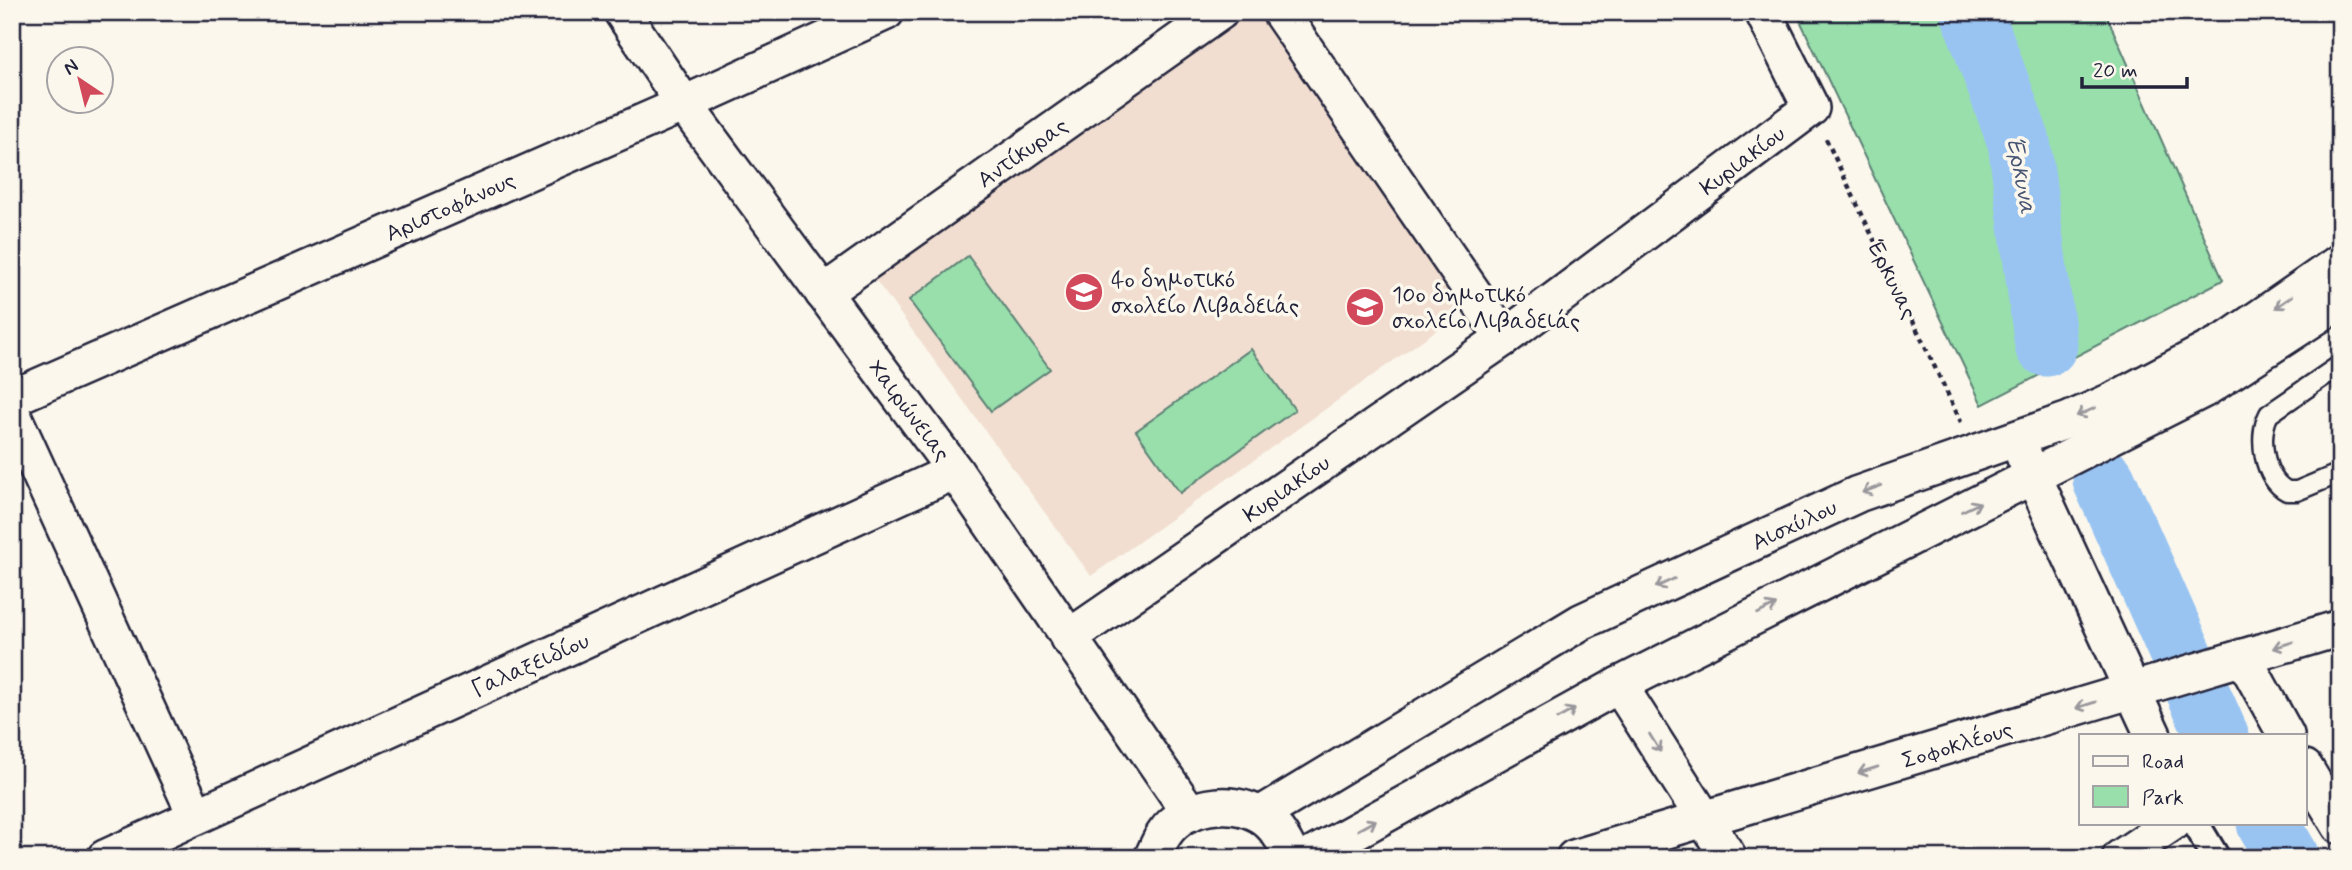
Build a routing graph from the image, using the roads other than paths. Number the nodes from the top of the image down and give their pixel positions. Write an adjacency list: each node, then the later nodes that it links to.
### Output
1 (622, 12): 6 (street, Χαιρώνειας)
2 (886, 12): 6 (street, Αριστοφάνους)
3 (1219, 12): 8 (street, Αντίκυρας)
4 (1280, 12): 10 (street)
5 (1763, 12): 10 (street, Κυριακίου)
6 (684, 104): 8 (street, Χαιρώνειας); 12 (street, Αριστοφάνους)
7 (2340, 262): 14 (street, Αισχύλου, one-way to 14)
8 (823, 293): 15 (street, Χαιρώνειας)
9 (2340, 301): 17 (street)
10 (1504, 338): 19 (street, Κυριακίου)
11 (2340, 365): 16 (lane)
12 (12, 398)
13 (12, 413): 28 (street)
14 (2016, 438): 17 (street); 27 (street, Αισχύλου, one-way to 27)
15 (956, 471): 19 (street, Χαιρώνειας); 28 (street, Γαλαξειδίου)
16 (2340, 473)
17 (2034, 477): 21 (street, one-way to 17); 22 (street)
18 (2340, 628): 20 (street, Σοφοκλέους, one-way to 20)
19 (1068, 638): 26 (street, Χαιρώνειας)
20 (2234, 659): 22 (street, Σοφοκλέους); 24 (street)
21 (1619, 685): 29 (street, one-way to 29); 36 (street, one-way to 21)
22 (2132, 691): 23 (street); 29 (street, Σοφοκλέους, one-way to 29)
23 (2153, 734)
24 (2285, 734)
25 (2306, 770): 32 (street)
26 (1190, 813): 27 (street); 34 (street)
27 (1260, 815): 35 (street)
28 (196, 816): 33 (street, Γαλαξειδίου)
29 (1703, 820): 37 (street, Σοφοκλέους); 38 (street)
30 (2171, 824): 39 (street)
31 (2196, 824): 40 (street)
32 (2340, 826)
33 (105, 858)
34 (1152, 858)
35 (1292, 858)
36 (1307, 858)
37 (1574, 858)
38 (1729, 858)
39 (2120, 858)
40 (2216, 858)

